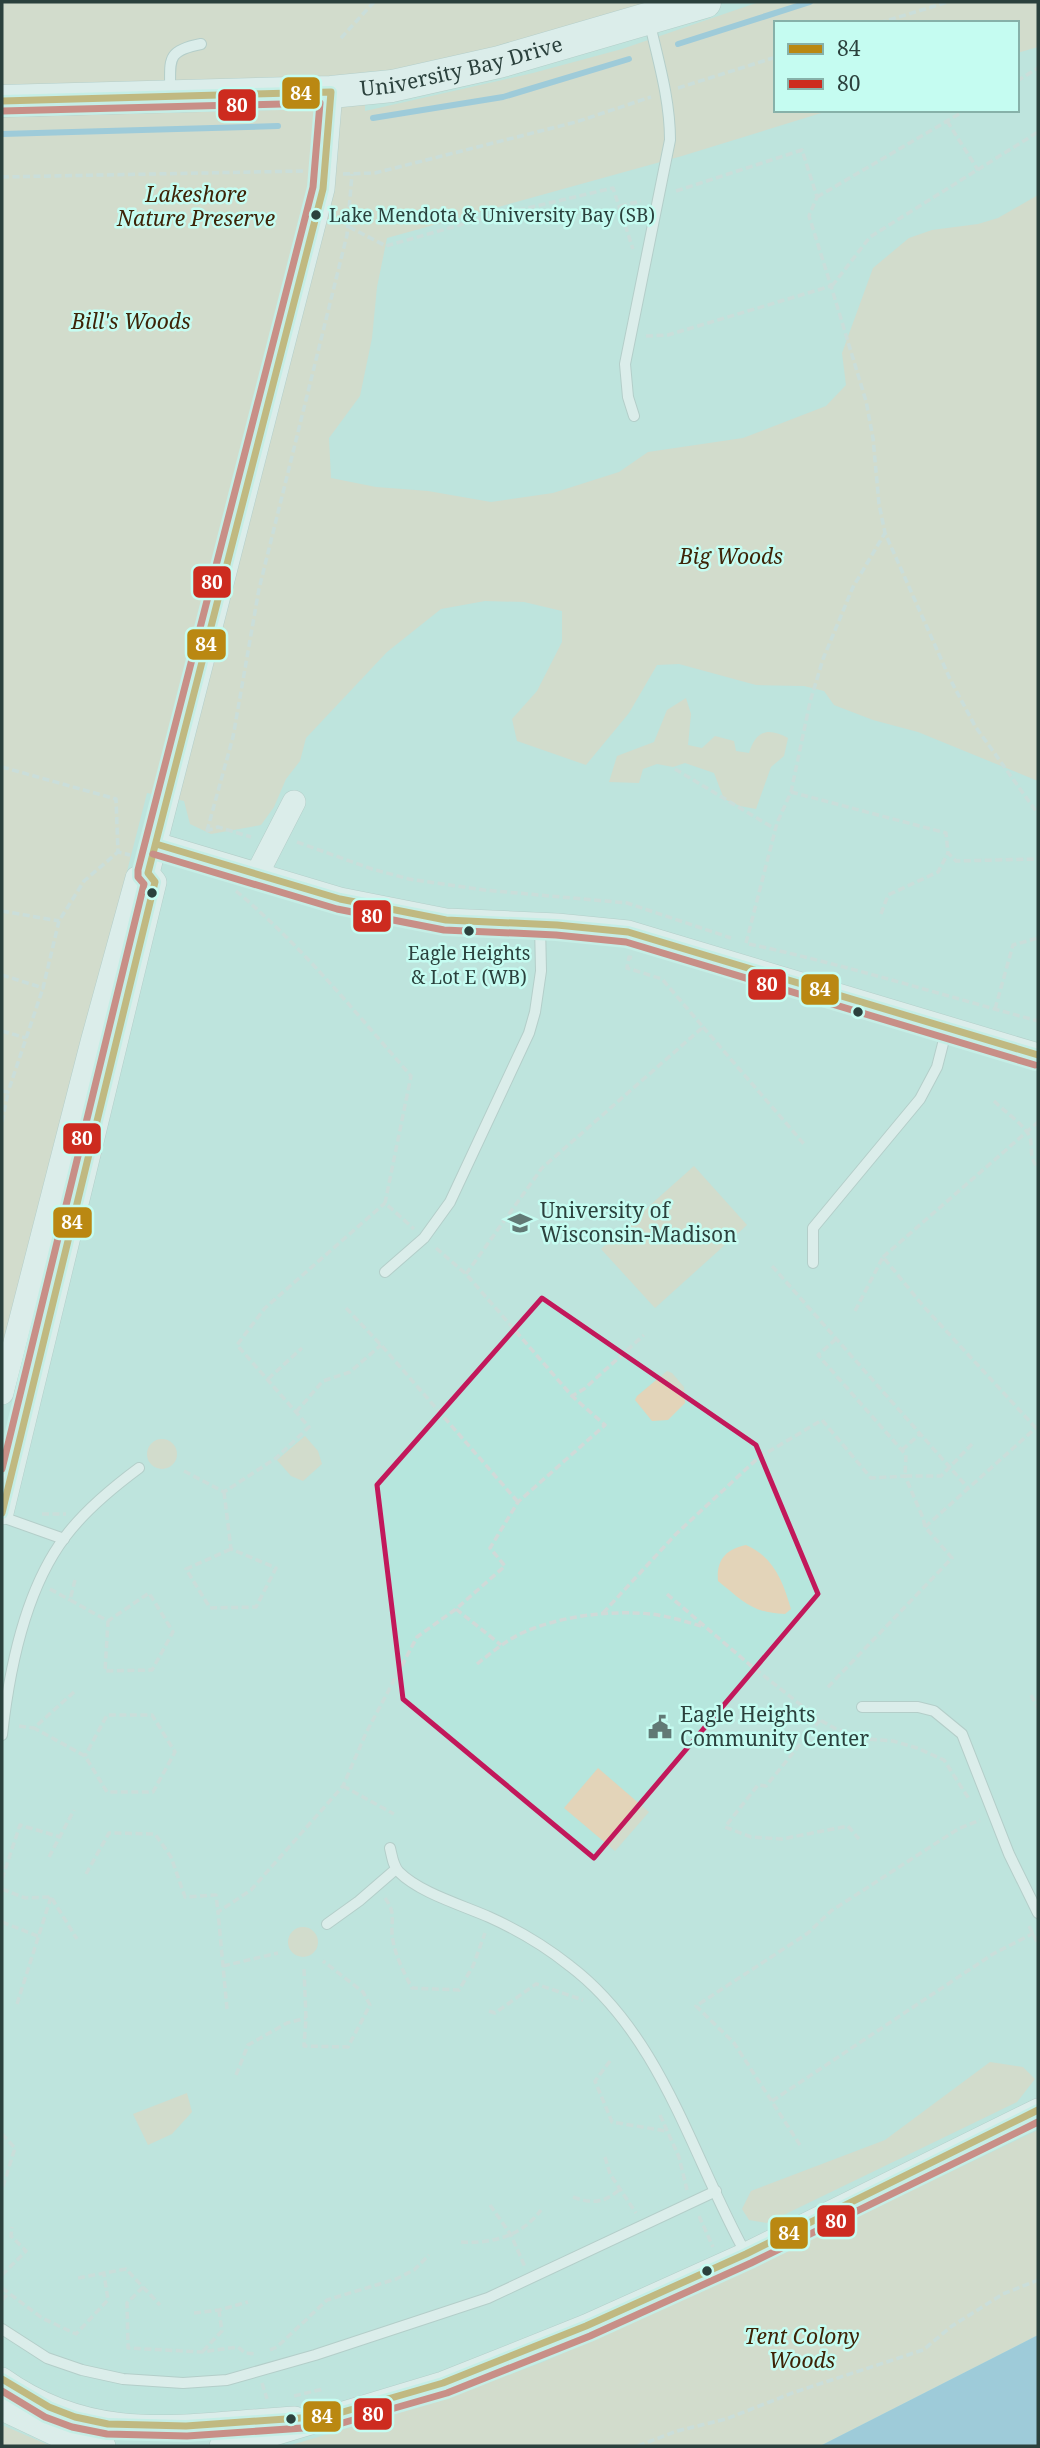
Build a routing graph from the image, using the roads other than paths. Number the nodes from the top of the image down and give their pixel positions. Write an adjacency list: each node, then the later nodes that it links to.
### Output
1 (705, 2): 2 (street, University Bay Drive)
2 (648, 19): 4 (street, University Bay Drive); 7 (lane)
3 (201, 44): 5 (lane)
4 (340, 88): 5 (street, University Bay Drive); 9 (street)
5 (170, 97): 6 (street, University Bay Drive)
6 (2, 102)
7 (634, 416)
8 (294, 802): 10 (street)
9 (152, 859): 10 (street); 16 (street); 18 (street)
10 (257, 874): 11 (street)
11 (540, 925): 12 (street); 15 (lane)
12 (947, 1028): 13 (street); 14 (lane)
13 (1038, 1055)
14 (813, 1263)
15 (385, 1272)
16 (2, 1393)
17 (139, 1468): 19 (lane)
18 (3, 1510): 19 (lane)
19 (64, 1539): 21 (lane)
20 (862, 1707): 24 (lane)
21 (2, 1735)
22 (390, 1848): 23 (lane)
23 (396, 1869): 25 (lane); 27 (lane)
24 (1038, 1913)
25 (327, 1924)
26 (1038, 2110): 28 (street)
27 (716, 2191): 28 (lane); 29 (lane)
28 (746, 2253): 32 (street)
29 (2, 2329)
30 (2, 2379): 32 (street)
31 (2, 2409): 33 (street)
32 (329, 2416): 34 (street)
33 (104, 2446)
34 (221, 2446)

